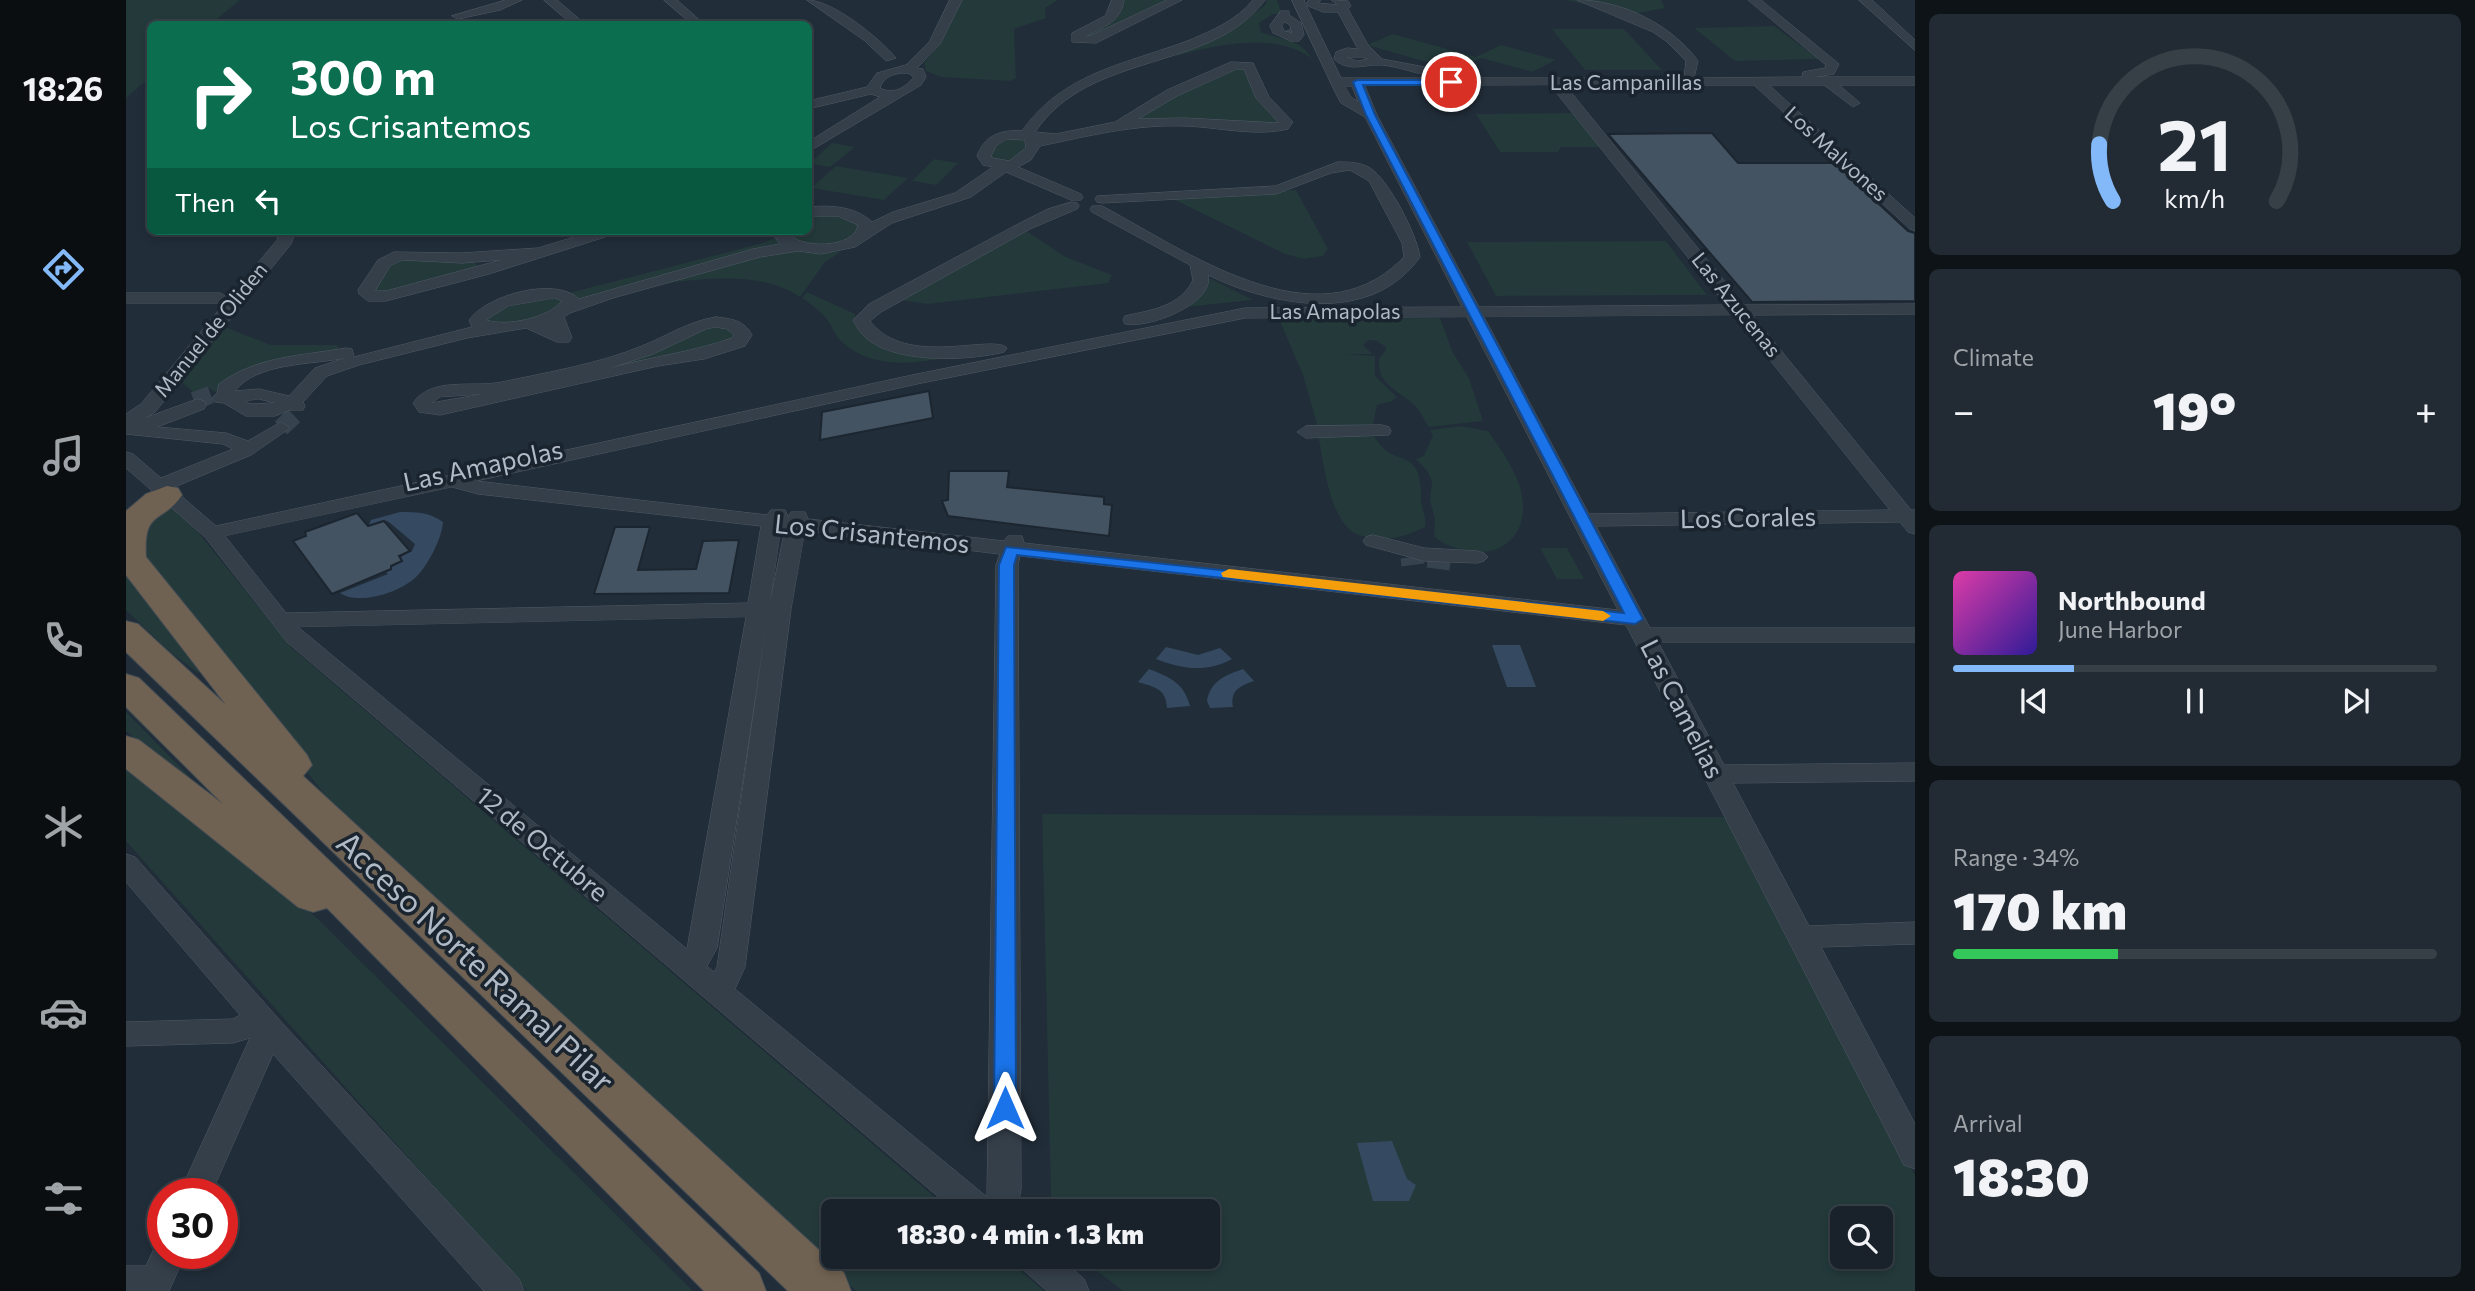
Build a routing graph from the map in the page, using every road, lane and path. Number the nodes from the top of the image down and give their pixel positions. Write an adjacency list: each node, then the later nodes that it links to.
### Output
1 (503, 0): 19 (street)
2 (516, 0): 19 (street)
3 (540, 0): 20 (street)
4 (550, 0): 20 (street)
5 (670, 0): 22 (street)
6 (813, 0): 29 (street)
7 (956, 0): 29 (street)
8 (1118, 0): 9 (street)
9 (1176, 0)
10 (1245, 0): 32 (street)
11 (1259, 0): 32 (street)
12 (1281, 0): 24 (street)
13 (1298, 0): 24 (street, Las Camelias)
14 (1583, 0): 27 (street)
15 (1754, 0): 31 (street)
16 (1866, 0): 23 (street)
17 (1312, 2): 18 (street); 25 (street)
18 (1343, 3): 26 (street)
19 (461, 12)
20 (563, 12): 21 (street)
21 (575, 21)
22 (694, 21)
23 (1915, 46)
24 (1319, 48): 33 (street, Las Camelias)
25 (1339, 57): 26 (street); 28 (street)
26 (1373, 58): 28 (street); 30 (street)
27 (1691, 60): 30 (street); 31 (street)
28 (1361, 64): 35 (street)
29 (898, 67): 40 (street); 40 (street)
30 (1689, 75): 31 (street)
31 (1728, 75)
32 (1090, 76): 45 (street); 46 (street)
33 (1336, 82): 34 (street, Las Campanillas); 43 (street, Las Camelias)
34 (1357, 82): 35 (street, Las Campanillas); 43 (street, Las Camelias)
35 (1372, 82): 38 (street, Las Campanillas)
36 (1758, 82): 37 (street, Las Campanillas); 38 (street, Las Campanillas); 54 (street, Los Malvones)
37 (1827, 82): 39 (street, Las Campanillas); 41 (street)
38 (1556, 83): 71 (street, Las Azucenas)
39 (1911, 87)
40 (876, 96): 42 (street); 47 (street)
41 (1853, 103)
42 (812, 104)
43 (1370, 115): 70 (street, Las Camelias)
44 (1120, 124): 44 (street); 46 (street)
45 (1004, 135): 46 (street); 48 (street)
46 (1031, 140): 49 (street)
47 (812, 145)
48 (984, 159): 49 (street); 53 (street)
49 (1010, 164): 50 (street); 55 (street)
50 (1074, 202): 51 (street); 63 (street)
51 (1099, 204): 63 (street); 63 (street)
52 (812, 210): 53 (street)
53 (851, 214): 55 (street)
54 (1915, 226)
55 (864, 234): 61 (street)
56 (276, 235): 68 (street, Manuel de Oliden)
57 (287, 235): 80 (street, Manuel de Oliden)
58 (597, 235): 62 (street)
59 (768, 235): 66 (street)
60 (778, 235): 61 (street)
61 (797, 247): 72 (street)
62 (540, 253): 64 (street)
63 (1197, 263)
64 (481, 264): 64 (street); 65 (street)
65 (503, 291): 66 (street); 73 (street)
66 (555, 293): 72 (street)
67 (126, 298): 68 (street)
68 (220, 298): 80 (street, Manuel de Oliden)
69 (1915, 309): 71 (street, Las Amapolas)
70 (1472, 311): 71 (street, Las Amapolas); 85 (street, Las Amapolas); 91 (street, Las Camelias)
71 (1740, 311): 92 (street, Las Azucenas)
72 (561, 312): 74 (street); 75 (street)
73 (486, 322): 74 (street); 76 (street)
74 (528, 323): 75 (street)
75 (563, 338): 77 (street)
76 (315, 367): 79 (street); 79 (street)
77 (598, 371): 77 (street); 77 (street)
78 (195, 403): 80 (street)
79 (290, 414): 83 (street)
80 (131, 425): 83 (street)
81 (1382, 431): 82 (street)
82 (1306, 432)
83 (244, 451): 88 (street)
84 (126, 458): 88 (street, 12 de Octubre)
85 (480, 471): 86 (street, Las Amapolas); 89 (street, Los Crisantemos)
86 (451, 476): 89 (street, Los Crisantemos); 93 (street, Las Amapolas)
87 (126, 479): 88 (street)
88 (158, 487): 93 (street, 12 de Octubre); 107 (highway)
89 (619, 500): 90 (street, Los Crisantemos)
90 (785, 519): 94 (street, Los Crisantemos); 95 (street)
91 (1582, 520): 92 (street, Los Corales); 96 (street, Las Camelias)
92 (1912, 520)
93 (207, 528): 97 (street, 12 de Octubre)
94 (1013, 545): 96 (street, Los Crisantemos); 119 (street)
95 (768, 615): 97 (street); 104 (street); 105 (street)
96 (1635, 620): 99 (street, Los Crisantemos); 103 (street, Las Camelias)
97 (288, 628): 110 (street, 12 de Octubre)
98 (126, 632): 107 (highway, Acceso Norte Ramal Pilar)
99 (1915, 635)
100 (126, 686): 112 (highway, Acceso Norte Ramal Pilar)
101 (126, 749): 112 (highway)
102 (1915, 772): 103 (street)
103 (1714, 774): 109 (street, Las Camelias)
104 (750, 842): 105 (street); 111 (street)
105 (721, 843): 110 (street)
106 (126, 864): 113 (street)
107 (374, 867): 123 (highway, Acceso Norte Ramal Pilar)
108 (1915, 933): 109 (street)
109 (1800, 937): 115 (street, Las Camelias)
110 (691, 969): 111 (street, 12 de Octubre)
111 (718, 994): 118 (street, 12 de Octubre)
112 (454, 1006): 122 (highway, Acceso Norte Ramal Pilar)
113 (266, 1025): 114 (street); 117 (street); 121 (street)
114 (126, 1034)
115 (1906, 1119): 116 (street, Las Camelias)
116 (1915, 1155)
117 (202, 1178)
118 (965, 1199)
119 (1003, 1199)
120 (1047, 1269): 124 (street)
121 (507, 1291)
122 (740, 1291)
123 (825, 1291)
124 (1072, 1291)

